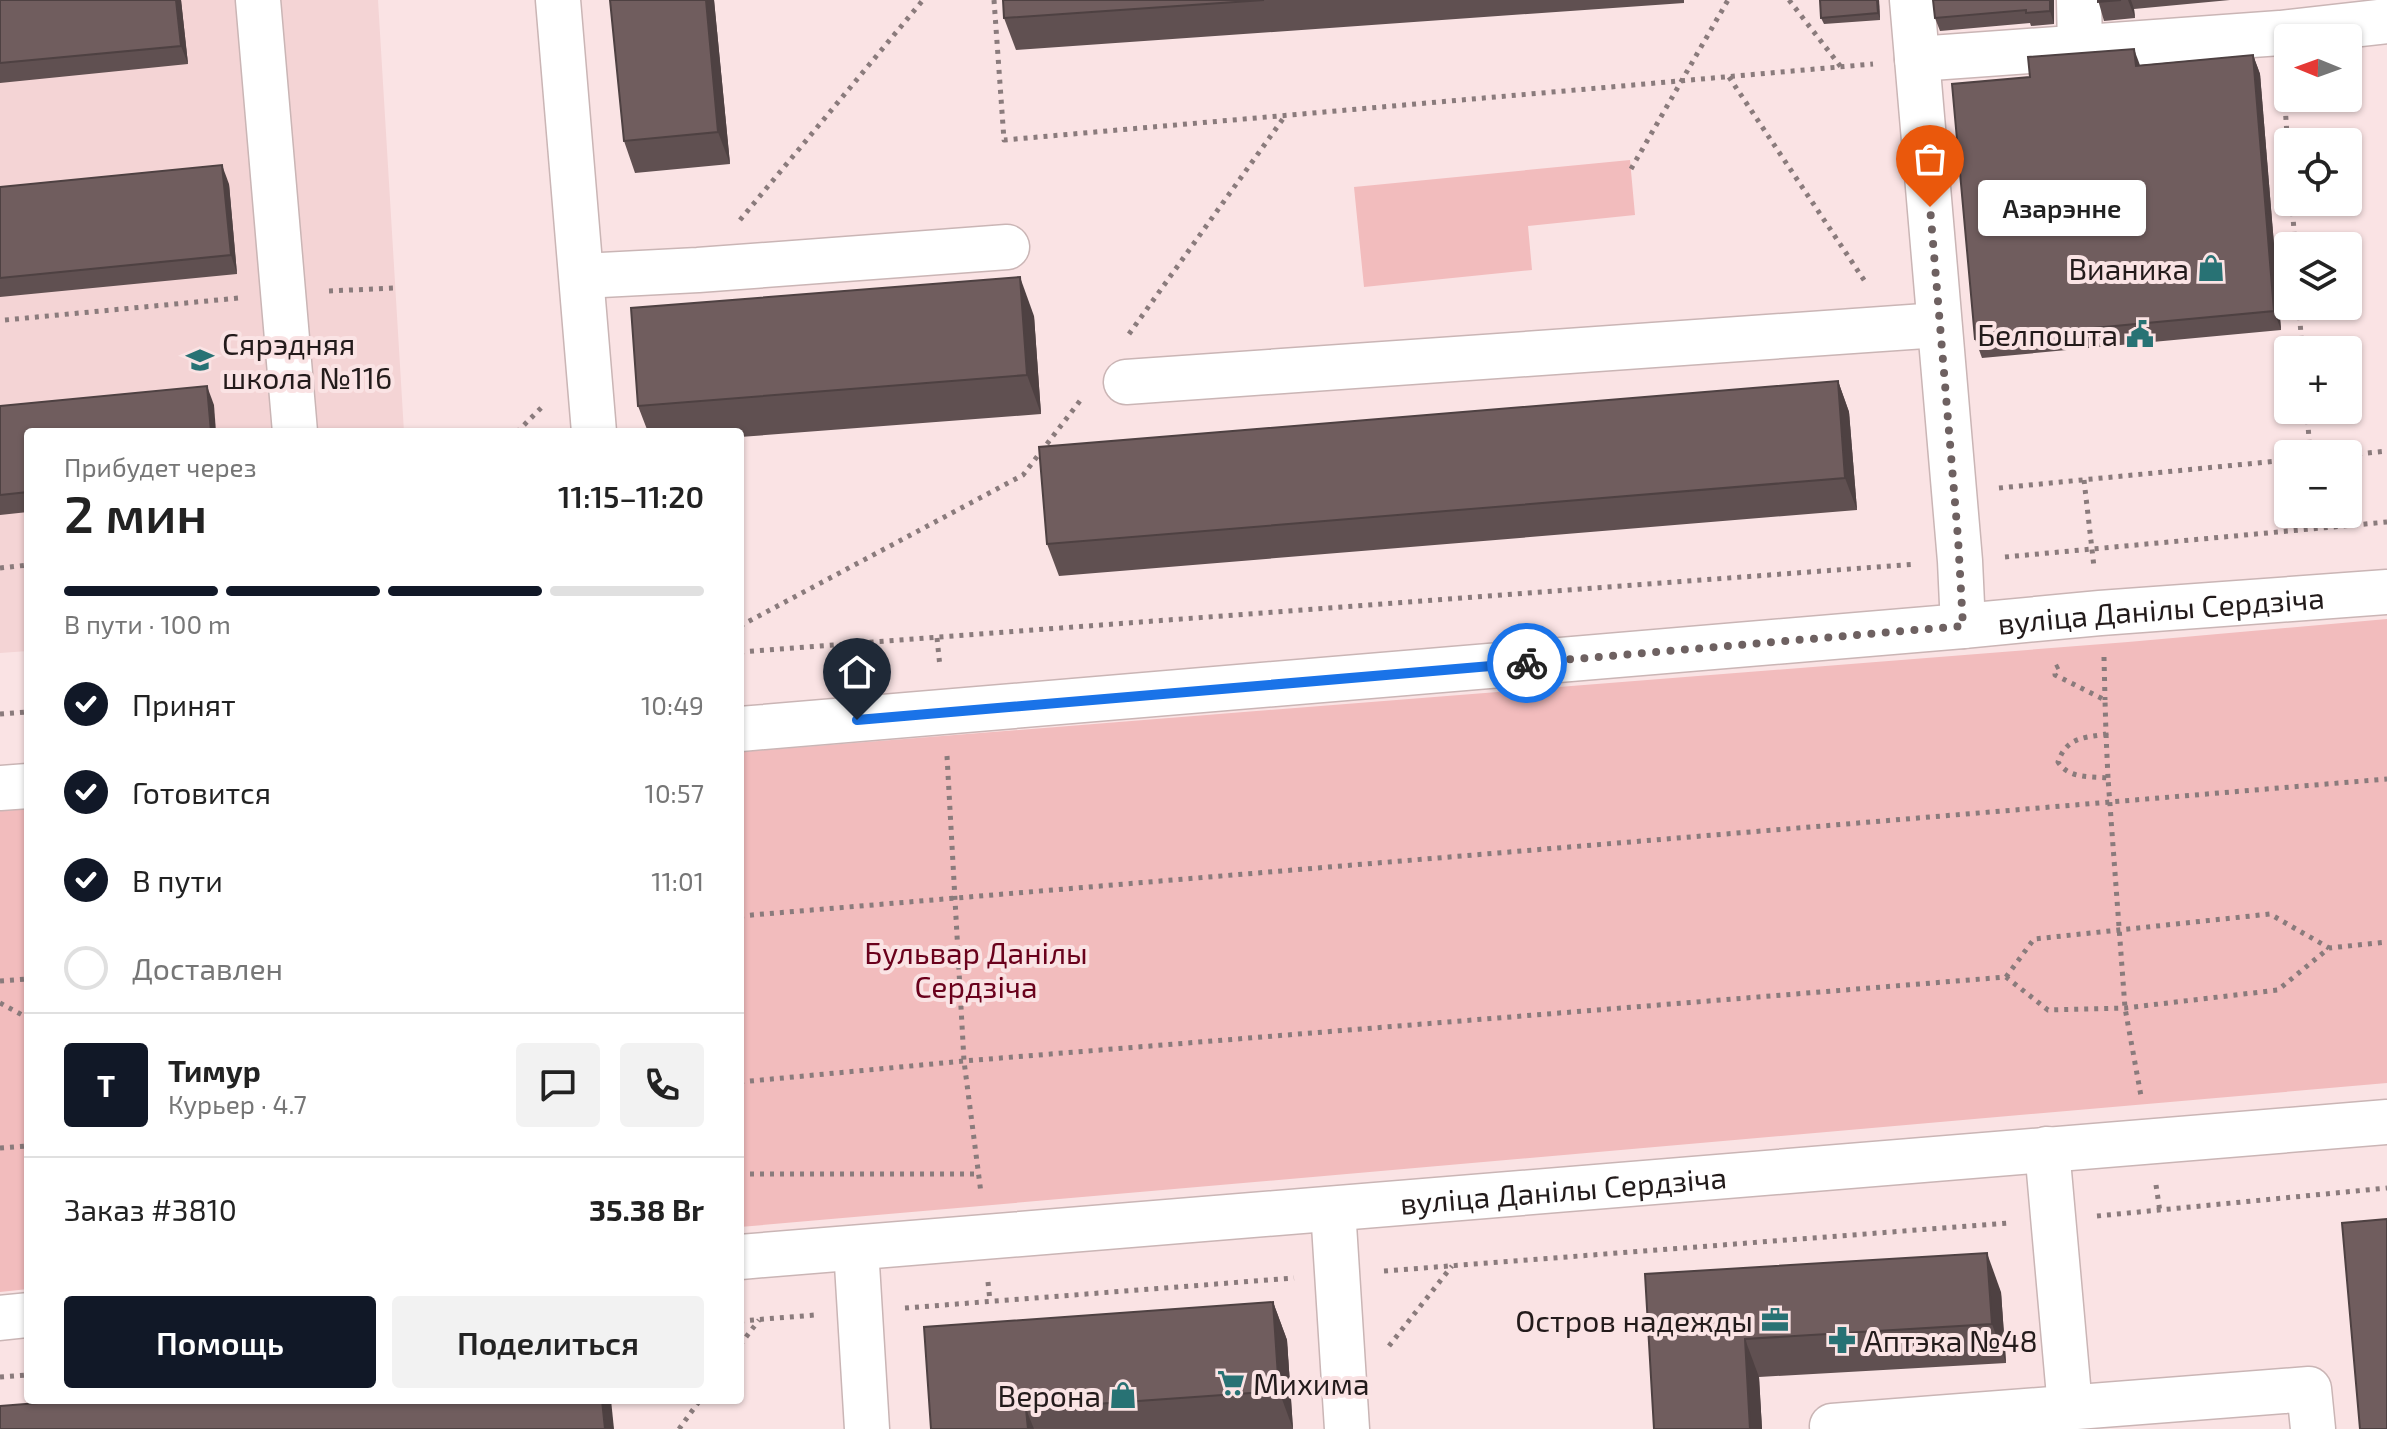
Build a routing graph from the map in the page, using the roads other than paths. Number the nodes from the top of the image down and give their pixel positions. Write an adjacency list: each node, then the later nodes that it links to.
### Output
1 (258, 0): 12 (street)
2 (558, 0): 9 (street)
3 (1912, 0): 7 (street)
4 (2079, 0): 6 (street)
5 (2387, 21): 6 (street)
6 (2080, 47): 7 (street)
7 (1917, 59): 10 (street)
8 (1007, 247): 9 (street)
9 (582, 276): 13 (street)
10 (1929, 326): 11 (street); 15 (street)
11 (1112, 372)
12 (295, 428)
13 (594, 428)
14 (2387, 592): 15 (street, вуліца Данілы Сердзіча)
15 (1963, 626): 16 (street, вуліца Данілы Сердзіча)
16 (744, 729)
17 (24, 786): 18 (street)
18 (0, 788)
19 (2387, 1122): 20 (street, вуліца Данілы Сердзіча)
20 (2047, 1149): 21 (street, вуліца Данілы Сердзіча); 26 (street)
21 (1333, 1209): 22 (street, вуліца Данілы Сердзіча); 29 (street)
22 (856, 1248): 23 (street, вуліца Данілы Сердзіча); 28 (street)
23 (744, 1257)
24 (24, 1315): 25 (street)
25 (0, 1318)
26 (2070, 1407): 27 (street); 30 (street)
27 (1832, 1426)
28 (867, 1429)
29 (1347, 1429)
30 (2313, 1429)

